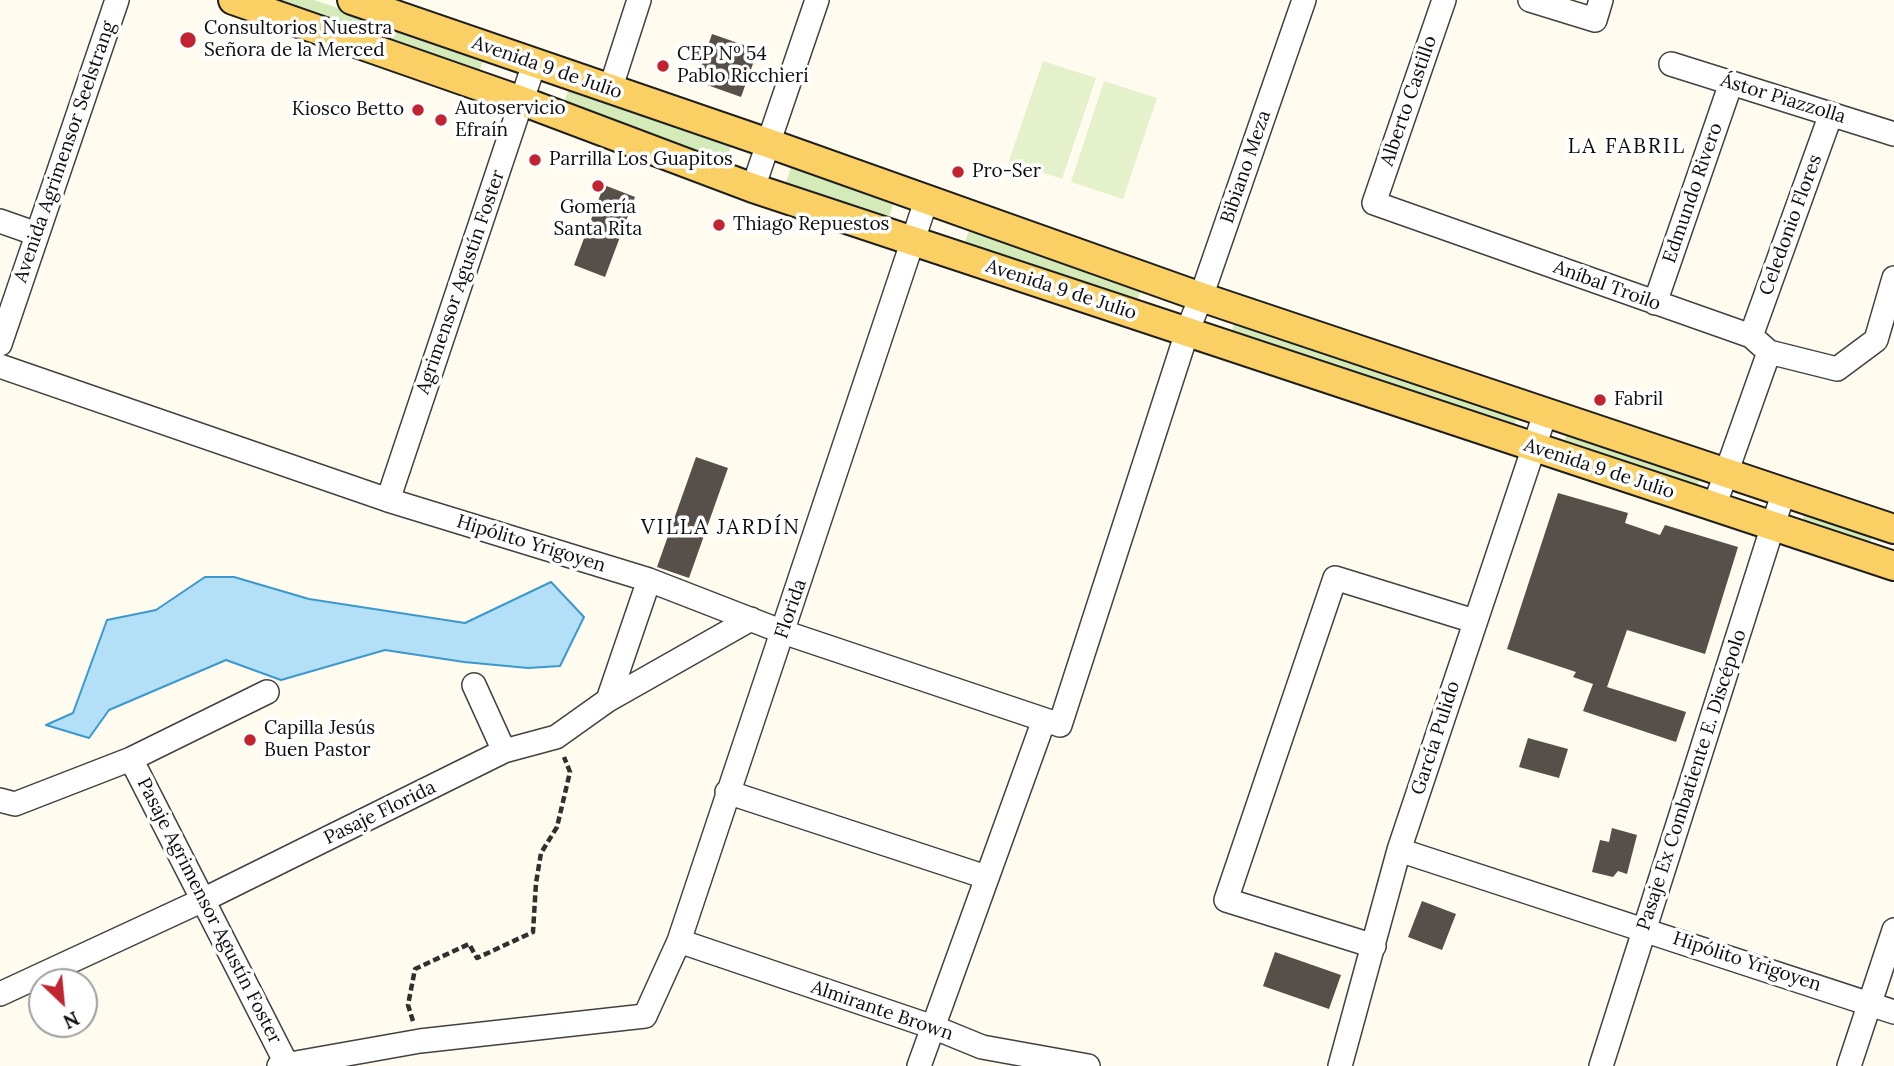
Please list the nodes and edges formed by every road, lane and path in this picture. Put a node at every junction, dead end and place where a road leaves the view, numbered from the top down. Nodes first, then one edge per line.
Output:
1 (117, 0) edge
2 (233, 0) edge
3 (352, 0) edge
4 (639, 0) edge
5 (817, 0) edge
6 (1304, 0) edge
7 (1444, 0) edge
8 (1530, 0) edge
9 (1598, 10) edge
10 (534, 64) junction
11 (1671, 64) dead end
12 (1731, 83) junction
13 (610, 90) junction
14 (522, 101) junction
15 (1831, 114) junction
16 (1894, 134) edge
17 (768, 143) junction
18 (753, 188) junction
19 (927, 198) junction
20 (1374, 203) joint
21 (0, 221) edge
22 (37, 234) junction
23 (914, 241) junction
24 (1894, 278) edge
25 (1201, 297) junction
26 (1655, 303) junction
27 (1187, 332) junction
28 (1751, 336) junction
29 (0, 344) edge
30 (1769, 352) junction
31 (0, 366) edge
32 (1545, 414) junction
33 (1533, 447) junction
34 (1726, 474) junction
35 (1783, 494) junction
36 (388, 500) junction
37 (1714, 507) junction
38 (1772, 526) junction
39 (1894, 529) edge
40 (1894, 566) edge
41 (649, 580) junction
42 (751, 619) junction
43 (1474, 621) junction
44 (783, 632) junction
45 (474, 685) dead end
46 (267, 692) dead end
47 (608, 700) junction
48 (1052, 723) junction
49 (556, 737) junction
50 (504, 751) junction
51 (131, 759) junction
52 (727, 792) junction
53 (0, 800) edge
54 (1399, 850) junction
55 (986, 877) junction
56 (203, 900) junction
57 (1644, 929) junction
58 (1894, 930) edge
59 (679, 941) junction
60 (1374, 946) junction
61 (0, 994) edge
62 (1869, 1003) junction
63 (1894, 1012) edge
64 (933, 1027) junction
65 (420, 1041) junction
66 (283, 1065) edge
67 (919, 1066) edge
68 (1088, 1066) edge
69 (1340, 1066) edge
70 (1601, 1066) edge
71 (1849, 1066) edge

1 - 22 street, Avenida Agrimensor Seelstrang
2 - 14 main road, Avenida 9 de Julio
3 - 10 main road, Avenida 9 de Julio
4 - 13 street
5 - 17 street
6 - 25 street, Bibiano Meza
7 - 20 street, Alberto Castillo
8 - 9 street
10 - 13 main road, Avenida 9 de Julio
10 - 14 street, Agrimensor Agustín Foster
11 - 12 street, Ástor Piazzolla
12 - 15 street, Ástor Piazzolla
12 - 26 street, Edmundo Rivero
13 - 17 main road, Avenida 9 de Julio
14 - 18 main road, Avenida 9 de Julio
14 - 36 street, Agrimensor Agustín Foster
15 - 16 street, Ástor Piazzolla
15 - 28 street, Celedonio Flores
17 - 18 street
17 - 19 main road, Avenida 9 de Julio
18 - 23 main road, Avenida 9 de Julio
19 - 23 street, Florida
19 - 25 main road, Avenida 9 de Julio
20 - 26 street, Aníbal Troilo
21 - 22 street
22 - 29 street, Avenida Agrimensor Seelstrang
23 - 27 main road, Avenida 9 de Julio
23 - 44 street, Florida
24 - 30 street, Aníbal Troilo
25 - 27 street, Bibiano Meza
25 - 32 main road, Avenida 9 de Julio
26 - 28 street, Aníbal Troilo
27 - 33 main road, Avenida 9 de Julio
27 - 48 street, Bibiano Meza
28 - 30 street, Aníbal Troilo
30 - 34 street
31 - 36 street, Hipólito Yrigoyen
32 - 33 street, García Pulido
32 - 34 main road, Avenida 9 de Julio
33 - 37 main road, Avenida 9 de Julio
33 - 43 street, García Pulido
34 - 35 main road, Avenida 9 de Julio
34 - 37 street
35 - 38 street, Pasaje Ex Combatiente E. Discépolo
35 - 39 main road, Avenida 9 de Julio
36 - 41 street, Hipólito Yrigoyen
37 - 38 main road, Avenida 9 de Julio
38 - 40 main road, Avenida 9 de Julio
38 - 57 street, Pasaje Ex Combatiente E. Discépolo
41 - 42 street, Hipólito Yrigoyen
41 - 47 street
42 - 44 street, Hipólito Yrigoyen
42 - 47 street, Pasaje Florida
43 - 54 street, García Pulido
43 - 60 street
44 - 48 street, Hipólito Yrigoyen
44 - 52 street, Florida
45 - 50 street
46 - 51 street
47 - 49 street, Pasaje Florida
48 - 55 street, Bibiano Meza
49 - 50 street, Pasaje Florida
49 - 65 path
50 - 56 street, Pasaje Florida
51 - 53 street
51 - 56 street, Pasaje Agrimensor Agustín Foster
52 - 55 street
52 - 59 street, Florida
54 - 57 street, Hipólito Yrigoyen
54 - 60 street, García Pulido
55 - 64 street, Bibiano Meza
56 - 61 street, Pasaje Florida
56 - 66 street, Pasaje Agrimensor Agustín Foster
57 - 62 street, Hipólito Yrigoyen
57 - 70 street, Pasaje Ex Combatiente E. Discépolo
58 - 62 street
59 - 64 street, Almirante Brown
59 - 65 street, Florida
60 - 69 street, García Pulido
62 - 63 street, Hipólito Yrigoyen
62 - 71 street
64 - 67 street, Bibiano Meza
64 - 68 street, Almirante Brown
65 - 66 street

